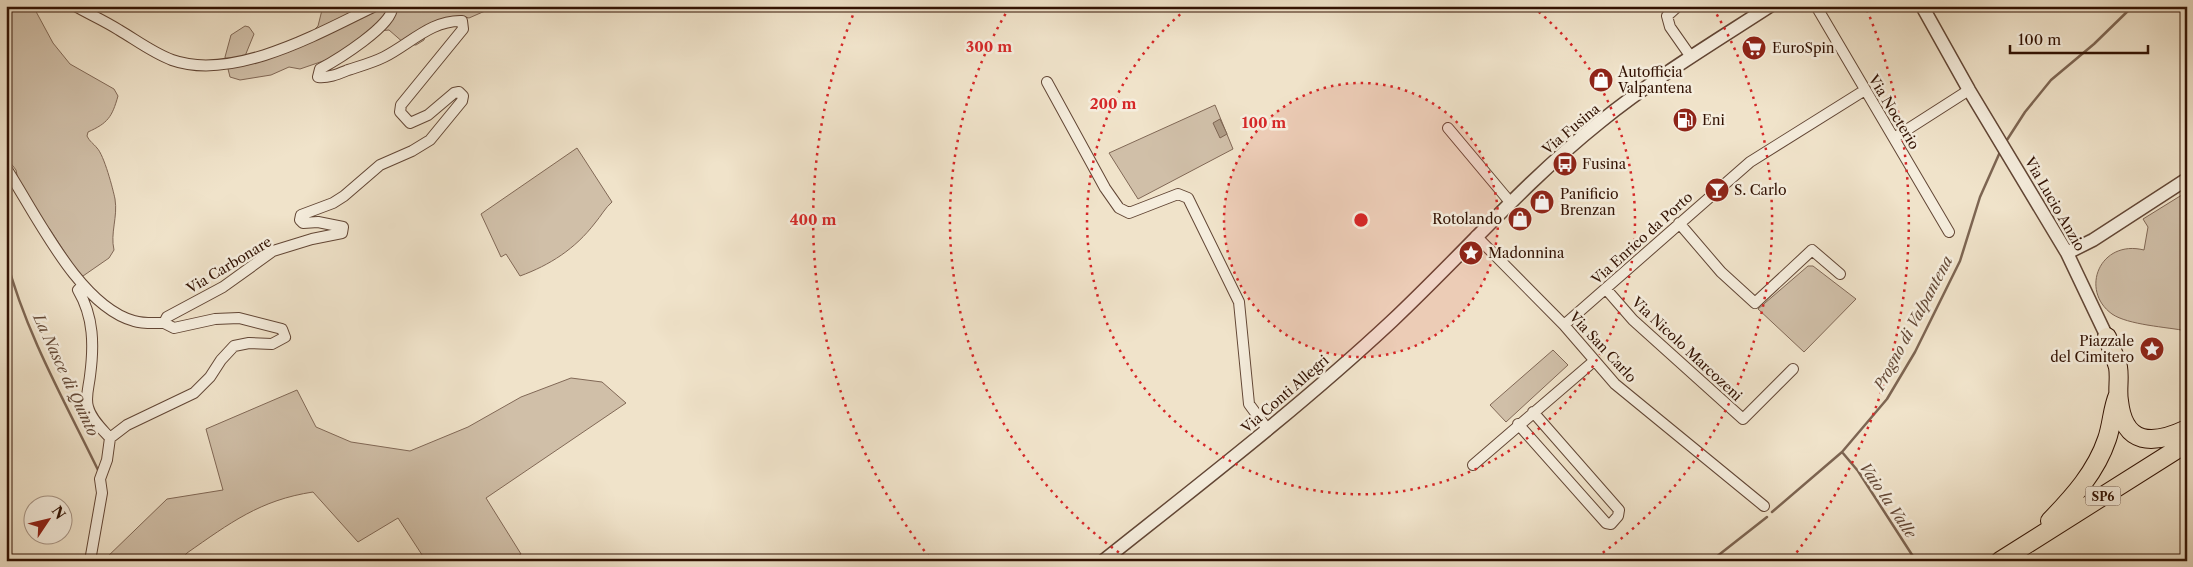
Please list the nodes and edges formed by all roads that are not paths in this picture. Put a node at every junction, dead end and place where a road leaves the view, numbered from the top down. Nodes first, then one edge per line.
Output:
1 (75, 6) edge
2 (375, 6) edge
3 (392, 6) edge
4 (1678, 6) edge
5 (1770, 6) edge
6 (1816, 6) edge
7 (1922, 6) edge
8 (1691, 57) junction
9 (1047, 82) dead end
10 (1865, 90) junction
11 (1969, 90) junction
12 (1448, 128) dead end
13 (1894, 138) junction
14 (6, 168) edge
15 (2187, 179) edge
16 (1510, 202) junction
17 (1679, 223) junction
18 (1949, 232) dead end
19 (1476, 236) junction
20 (2067, 254) junction
21 (1840, 274) dead end
22 (84, 288) junction
23 (1606, 289) junction
24 (164, 323) junction
25 (1564, 325) junction
26 (2107, 337) joint
27 (1594, 361) junction
28 (1793, 370) dead end
29 (2118, 394) junction
30 (1533, 412) junction
31 (1518, 424) junction
32 (1268, 430) junction
33 (2187, 430) edge
34 (110, 438) junction
35 (2182, 446) edge
36 (1473, 465) dead end
37 (1764, 506) dead end
38 (2032, 540) junction
39 (90, 561) edge
40 (1103, 561) edge
41 (2000, 561) edge

1 - 2 street
3 - 24 street, Via Carbonare
4 - 8 street
5 - 8 street, Via Fusina
6 - 10 street, Via Nocterio
7 - 11 street, Via Lucio Anzio
8 - 16 street, Via Fusina
9 - 32 street
10 - 13 street, Via Nocterio
10 - 17 street, Via Enrico da Porto
11 - 13 street
11 - 20 street, Via Lucio Anzio
12 - 16 street
13 - 18 street, Via Nocterio
14 - 22 street
15 - 20 street
16 - 19 street, Via Fusina
17 - 21 street
17 - 23 street, Via Enrico da Porto
19 - 25 street, Via San Carlo
19 - 32 street, Via Conti Allegri
20 - 26 street, Via Lucio Anzio
22 - 24 street
22 - 34 street
23 - 25 street, Via Enrico da Porto
23 - 28 street, Via Nicolo Marcozeni
24 - 34 street
25 - 27 street, Via San Carlo
26 - 29 highway
27 - 30 street
27 - 37 street, Via San Carlo
29 - 33 highway
29 - 38 highway
30 - 31 street
30 - 31 street
31 - 36 street
32 - 40 street, Via Conti Allegri
34 - 39 street
35 - 38 highway, SP6
38 - 41 highway, SP6

